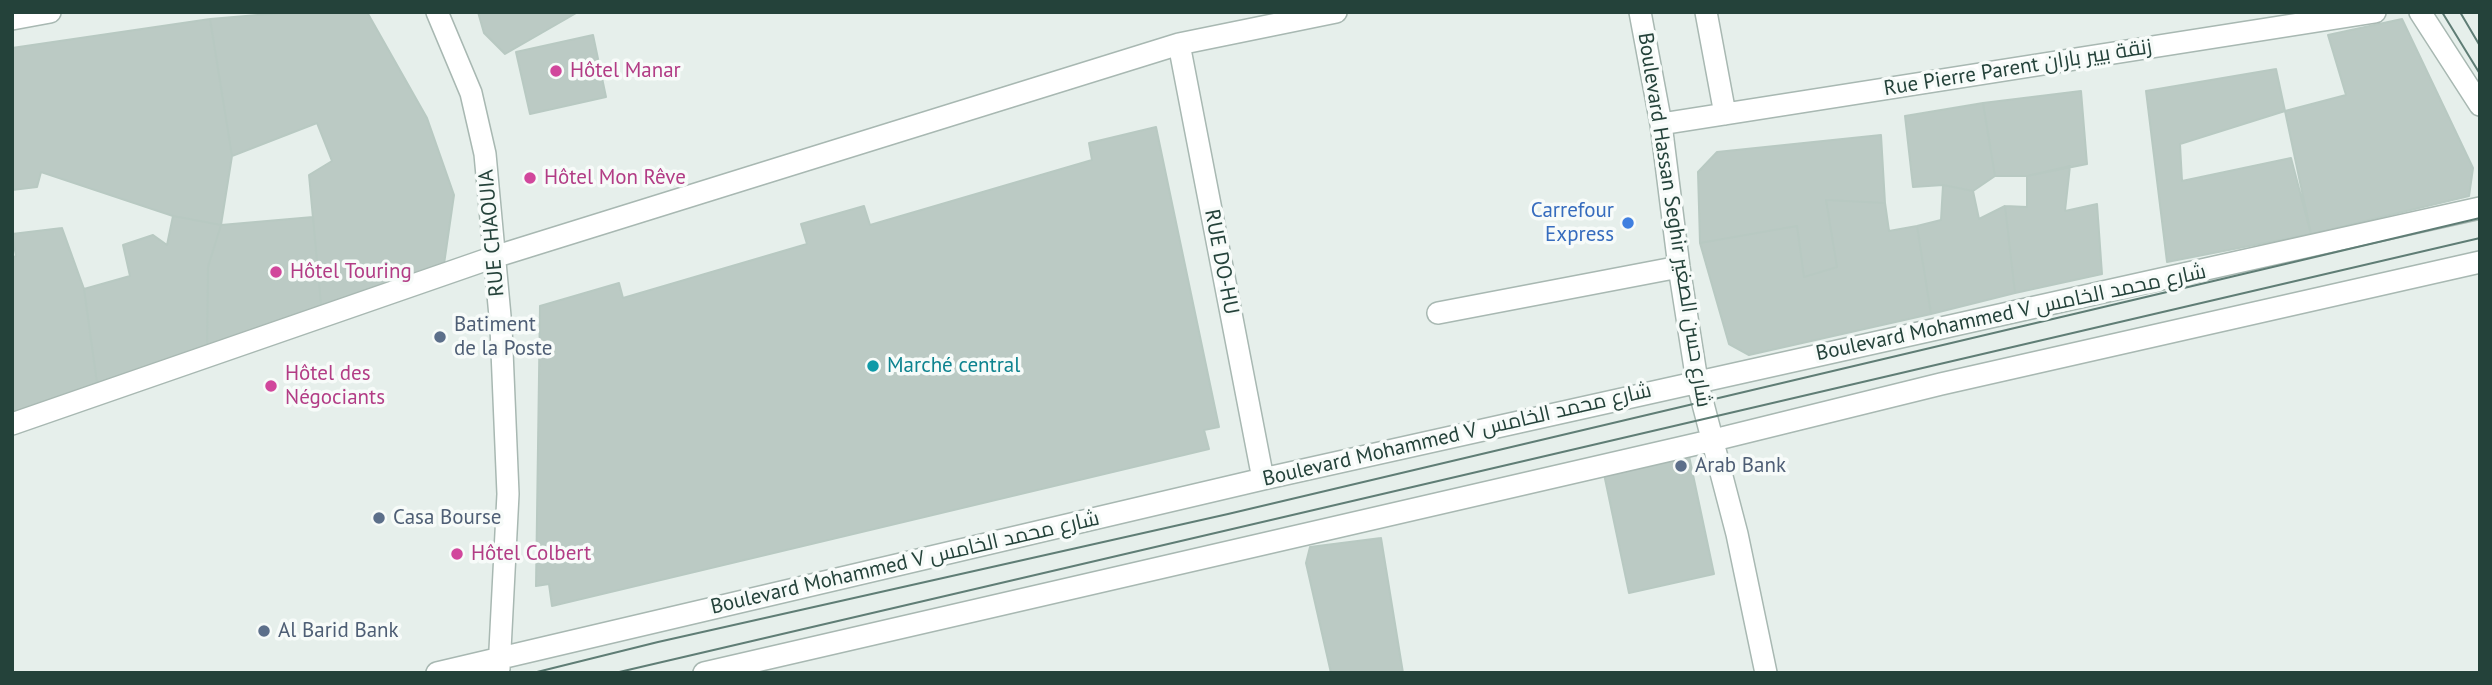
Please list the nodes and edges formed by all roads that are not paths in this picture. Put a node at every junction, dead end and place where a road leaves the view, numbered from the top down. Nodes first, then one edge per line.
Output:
1 (50, 12) edge
2 (437, 12) edge
3 (1336, 12) edge
4 (1640, 12) edge
5 (1706, 12) edge
6 (2375, 12) edge
7 (2420, 12) edge
8 (12, 19) edge
9 (1179, 44) junction
10 (2480, 105) edge
11 (1725, 114) junction
12 (1661, 124) junction
13 (2480, 208) edge
14 (494, 257) junction
15 (2480, 262) edge
16 (1679, 267) junction
17 (1438, 313) dead end
18 (1698, 381) junction
19 (12, 424) edge
20 (1714, 440) junction
21 (1263, 479) junction
22 (499, 665) edge
23 (437, 673) edge
24 (704, 673) edge
25 (1766, 673) edge

1 - 8 street
2 - 14 street, RUE CHAOUIA
3 - 9 street
4 - 12 street, Boulevard Hassan Seghir شارع حسن الصغير
5 - 11 street
6 - 11 street, Rue Pierre Parent زنقة بيير باران
7 - 10 street
9 - 14 street
9 - 21 street, RUE DO-HU
11 - 12 street, Rue Pierre Parent زنقة بيير باران
12 - 16 street, Boulevard Hassan Seghir شارع حسن الصغير
13 - 18 street, Boulevard Mohammed V شارع محمد الخامس
14 - 19 street
14 - 22 street, RUE CHAOUIA
15 - 20 street
16 - 17 street
16 - 18 street, Boulevard Hassan Seghir شارع حسن الصغير
18 - 20 street, Boulevard Hassan Seghir شارع حسن الصغير
18 - 21 street, Boulevard Mohammed V شارع محمد الخامس
20 - 24 street
20 - 25 street, Boulevard Hassan Seghir شارع حسن الصغير
21 - 22 street, Boulevard Mohammed V شارع محمد الخامس
22 - 23 street, Boulevard Mohammed V شارع محمد الخامس

